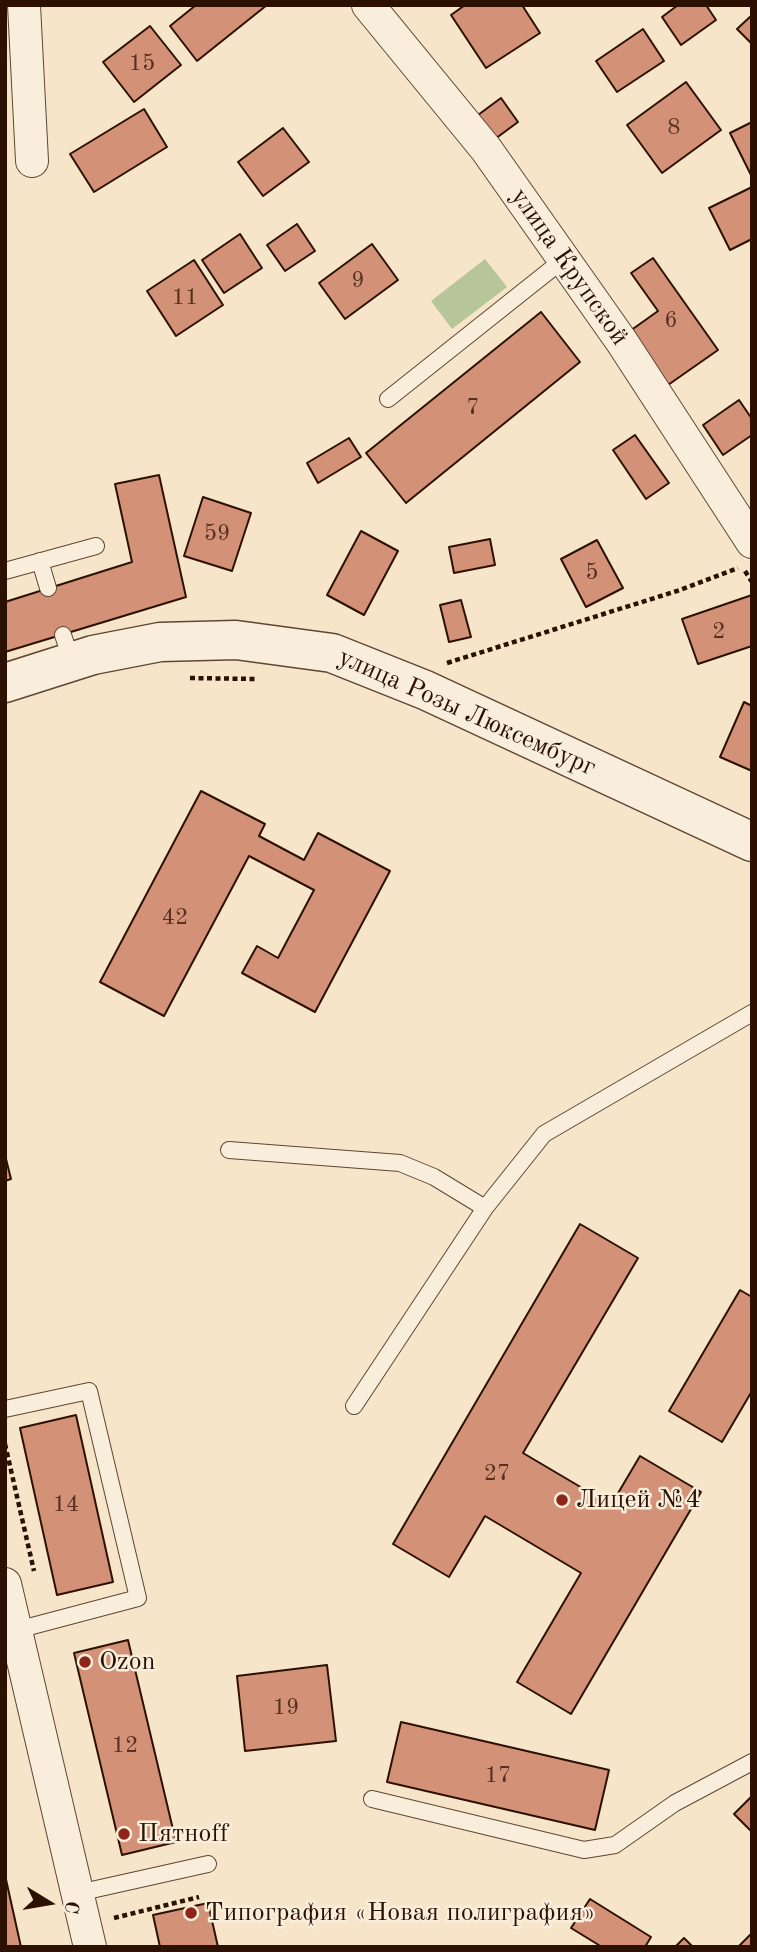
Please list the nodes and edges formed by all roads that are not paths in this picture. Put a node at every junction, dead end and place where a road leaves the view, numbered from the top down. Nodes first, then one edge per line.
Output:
1 (24, 5) edge
2 (368, 5) edge
3 (32, 161) dead end
4 (564, 259) junction
5 (388, 399) dead end
6 (96, 546) dead end
7 (747, 554) edge
8 (40, 561) junction
9 (5, 571) edge
10 (48, 588) dead end
11 (5, 684) edge
12 (752, 842) edge
13 (752, 1013) edge
14 (229, 1150) dead end
15 (485, 1208) junction
16 (354, 1406) dead end
17 (5, 1409) edge
18 (5, 1584) edge
19 (12, 1640) edge
20 (752, 1762) edge
21 (372, 1800) dead end
22 (208, 1864) dead end
23 (78, 1893) junction
24 (90, 1947) edge

1 - 3 street
2 - 4 street, улица Крупской
4 - 5 lane
4 - 7 street, улица Крупской
6 - 8 lane
8 - 9 lane
8 - 10 lane
11 - 12 street, улица Розы Люксембург
13 - 15 lane
14 - 15 lane
15 - 16 lane
17 - 19 lane
18 - 19 street
19 - 23 street
20 - 21 lane
22 - 23 lane
23 - 24 street

